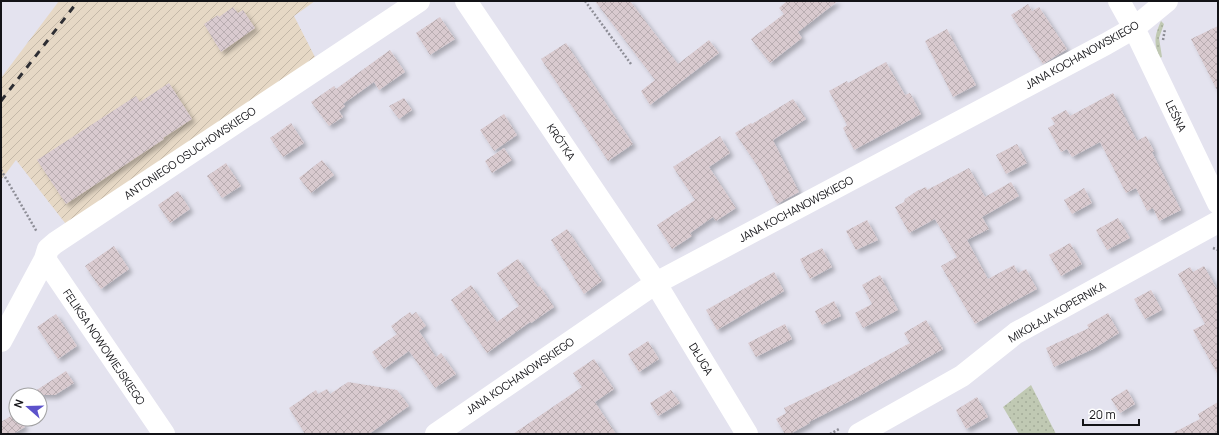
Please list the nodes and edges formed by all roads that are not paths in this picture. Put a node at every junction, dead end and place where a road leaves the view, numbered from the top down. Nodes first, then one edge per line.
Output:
1 (419, 1) edge
2 (466, 1) edge
3 (1119, 1) edge
4 (1167, 1) edge
5 (1134, 28) junction
6 (1218, 203) edge
7 (1218, 222) edge
8 (47, 254) junction
9 (656, 283) junction
10 (1, 341) edge
11 (164, 434) edge
12 (436, 434) edge
13 (747, 434) edge
14 (859, 434) edge

1 - 8 street, ANTONIEGO OSUCHOWSKIEGO
2 - 9 street, KRÓTKA
3 - 5 street, LEŚNA
4 - 5 street, JANA KOCHANOWSKIEGO
5 - 6 street, LEŚNA
5 - 9 street, JANA KOCHANOWSKIEGO
7 - 14 street, MIKOŁAJA KOPERNIKA
8 - 10 street, ANTONIEGO OSUCHOWSKIEGO
8 - 11 street, FELIKSA NOWOWIEJSKIEGO
9 - 12 street, JANA KOCHANOWSKIEGO
9 - 13 street, DŁUGA

